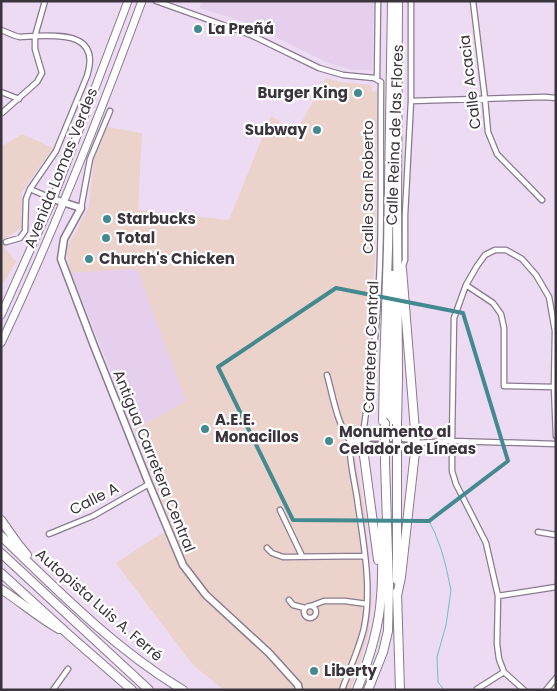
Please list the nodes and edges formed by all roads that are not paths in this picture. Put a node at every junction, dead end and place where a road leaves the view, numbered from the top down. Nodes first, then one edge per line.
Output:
1 (45, 1) edge
2 (128, 1) edge
3 (142, 1) edge
4 (156, 1) edge
5 (378, 1) edge
6 (392, 1) edge
7 (398, 1) edge
8 (411, 1) edge
9 (473, 1) edge
10 (1, 30) edge
11 (35, 36) junction
12 (379, 80) junction
13 (1, 92) edge
14 (556, 98) edge
15 (19, 99) junction
16 (485, 99) junction
17 (411, 101) junction
18 (110, 111) dead end
19 (2, 113) edge
20 (30, 189) junction
21 (52, 199) junction
22 (542, 200) dead end
23 (64, 203) junction
24 (81, 208) junction
25 (396, 209) junction
26 (6, 242) dead end
27 (402, 270) junction
28 (466, 285) junction
29 (1, 315) edge
30 (1, 343) edge
31 (327, 375) dead end
32 (554, 387) junction
33 (390, 423) junction
34 (556, 436) edge
35 (350, 441) junction
36 (362, 441) junction
37 (452, 442) junction
38 (416, 443) junction
39 (556, 444) edge
40 (388, 461) junction
41 (149, 484) junction
42 (280, 510) dead end
43 (1, 520) edge
44 (538, 532) dead end
45 (49, 534) dead end
46 (556, 535) edge
47 (1, 536) edge
48 (267, 548) dead end
49 (1, 553) edge
50 (302, 556) junction
51 (365, 556) junction
52 (1, 572) edge
53 (52, 586) junction
54 (556, 586) edge
55 (382, 587) junction
56 (1, 590) edge
57 (396, 596) junction
58 (498, 596) junction
59 (289, 600) dead end
60 (367, 604) junction
61 (310, 606) junction
62 (305, 608) junction
63 (69, 635) junction
64 (68, 669) dead end
65 (504, 672) junction
66 (556, 678) edge
67 (400, 688) edge
68 (477, 689) edge
69 (53, 690) edge
70 (132, 690) edge
71 (149, 690) edge
72 (184, 690) edge
73 (299, 690) edge
74 (342, 690) edge
75 (357, 690) edge
76 (368, 690) edge
77 (524, 690) edge
78 (546, 690) edge

1 - 11 street
2 - 21 main road, Avenida Lomas Verdes
3 - 23 main road, Avenida Lomas Verdes
4 - 12 street
5 - 12 street, Calle San Roberto
6 - 33 highway, Carretera Central
7 - 25 highway, Carretera Central
8 - 17 street, Calle Reina de las Flores
9 - 16 street, Calle Acacia
10 - 11 street
11 - 15 street
11 - 20 street
12 - 36 street, Calle San Roberto
13 - 15 street
14 - 16 street
15 - 19 street
16 - 17 street
16 - 22 street, Calle Acacia
17 - 27 street, Calle Reina de las Flores
18 - 24 street
20 - 21 street
20 - 26 street
21 - 23 street
21 - 29 main road, Avenida Lomas Verdes
23 - 24 street
23 - 30 main road, Avenida Lomas Verdes
24 - 41 street, Antigua Carretera Central
25 - 27 highway
25 - 33 highway, Carretera Central
27 - 38 highway
28 - 32 street
28 - 32 street
28 - 37 street
31 - 35 street
32 - 34 street
33 - 40 highway, Carretera Central, bridge
33 - 40 highway, Carretera Central, bridge
35 - 36 street
35 - 51 street
36 - 38 street
36 - 55 highway
37 - 38 street
37 - 39 street
37 - 58 street
38 - 57 highway
40 - 55 highway, Carretera Central
40 - 57 highway, Carretera Central
40 - 76 highway
41 - 45 street, Calle A
41 - 73 street, Antigua Carretera Central
42 - 50 street
43 - 53 highway
44 - 46 street
47 - 53 highway, Autopista Luis A. Ferré
48 - 50 street
49 - 71 highway
50 - 51 street
51 - 60 street
52 - 63 highway
53 - 72 highway, Autopista Luis A. Ferré
54 - 58 street
55 - 75 highway, Carretera Central
56 - 63 highway
57 - 67 highway, Carretera Central
58 - 65 street
59 - 62 street
60 - 61 street
60 - 74 street
61 - 62 street
61 - 62 street
63 - 70 highway
64 - 69 street
65 - 68 street
65 - 77 street
66 - 78 street

